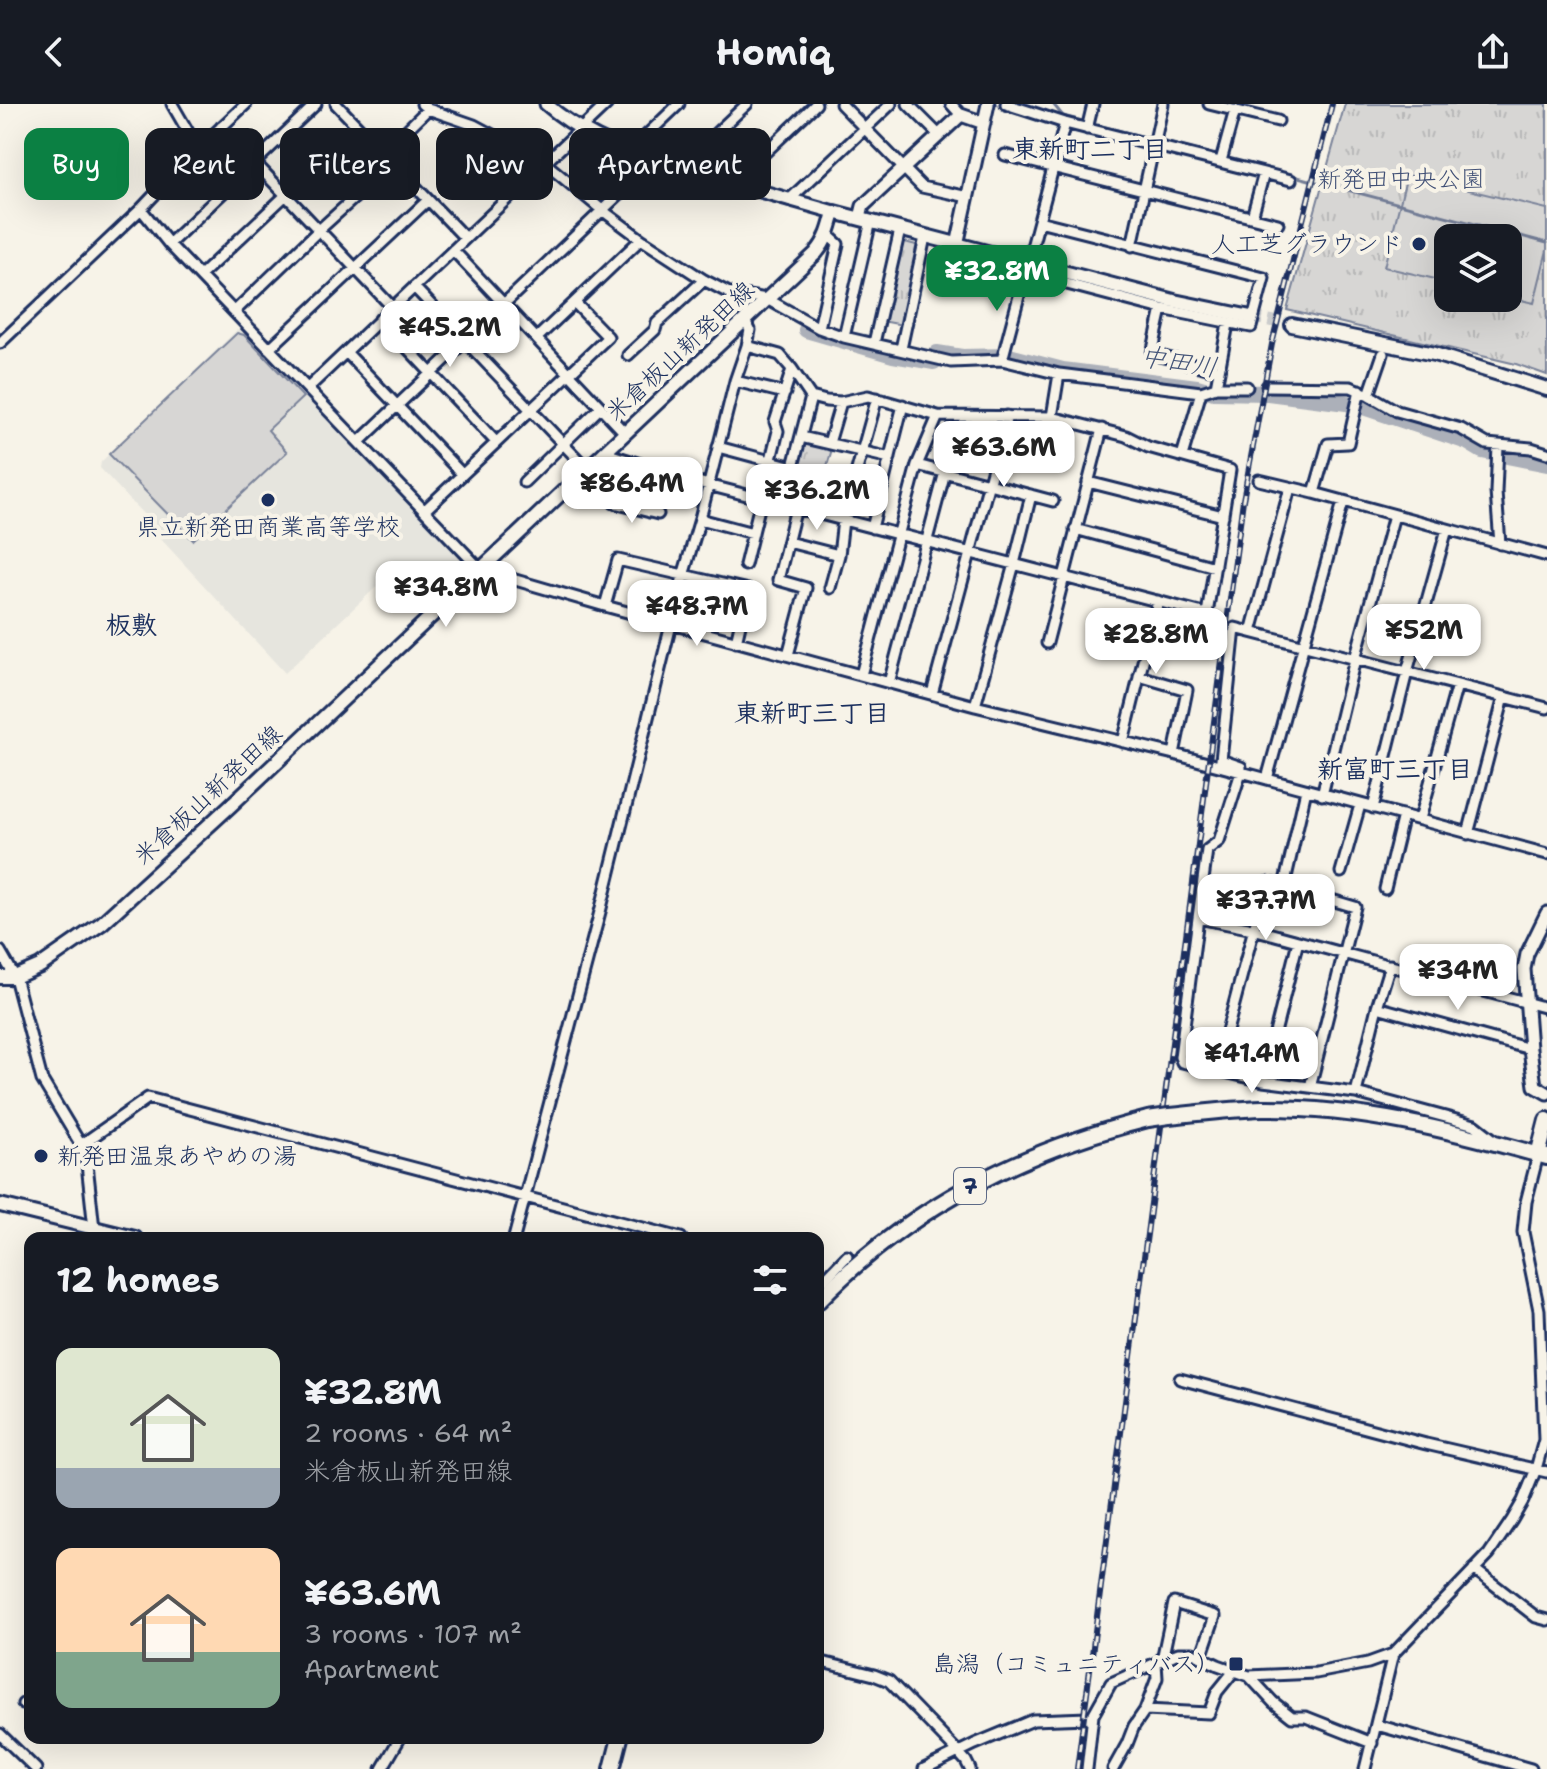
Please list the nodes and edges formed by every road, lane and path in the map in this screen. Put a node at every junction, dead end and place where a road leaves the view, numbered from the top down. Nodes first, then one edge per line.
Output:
1 (172, 104) edge
2 (246, 104) edge
3 (316, 104) edge
4 (336, 104) edge
5 (546, 104) edge
6 (607, 104) edge
7 (679, 104) edge
8 (747, 104) edge
9 (816, 104) edge
10 (841, 104) edge
11 (891, 104) edge
12 (908, 104) edge
13 (951, 104) edge
14 (988, 104) edge
15 (1006, 104) edge
16 (1093, 104) edge
17 (1163, 104) edge
18 (1209, 104) edge
19 (425, 107) edge
20 (1235, 110) junction
21 (961, 115) junction
22 (1278, 121) dead end
23 (984, 123) junction
24 (1065, 123) junction
25 (221, 127) edge
26 (358, 127) edge
27 (186, 128) edge
28 (406, 128) edge
29 (480, 128) edge
30 (580, 128) edge
31 (582, 128) edge
32 (654, 128) edge
33 (722, 128) edge
34 (865, 129) junction
35 (1087, 129) junction
36 (939, 135) junction
37 (569, 140) edge
38 (1153, 144) junction
39 (771, 147) edge
40 (264, 153) edge
41 (553, 155) edge
42 (1005, 155) dead end
43 (1221, 161) junction
44 (1053, 167) junction
45 (903, 169) junction
46 (553, 170) edge
47 (264, 172) edge
48 (1264, 173) junction
49 (1291, 180) dead end
50 (280, 189) edge
51 (1144, 191) junction
52 (420, 192) edge
53 (771, 195) edge
54 (968, 197) junction
55 (150, 200) edge
56 (215, 200) edge
57 (281, 200) edge
58 (291, 200) edge
59 (352, 200) edge
60 (428, 200) junction
61 (506, 200) edge
62 (613, 200) edge
63 (789, 200) junction
64 (141, 209) junction
65 (602, 210) junction
66 (834, 212) junction
67 (1252, 217) junction
68 (866, 220) junction
69 (1039, 221) junction
70 (1278, 224) dead end
71 (319, 230) junction
72 (900, 230) junction
73 (828, 235) junction
74 (925, 237) junction
75 (465, 238) junction
76 (641, 239) junction
77 (169, 244) junction
78 (957, 245) junction
79 (1132, 246) junction
80 (453, 250) junction
81 (354, 267) junction
82 (1026, 267) junction
83 (200, 276) junction
84 (704, 280) junction
85 (414, 287) junction
86 (767, 299) junction
87 (504, 303) junction
88 (575, 303) junction
89 (393, 308) junction
90 (1162, 309) junction
91 (235, 311) junction
92 (1251, 317) tunnel mouth
93 (380, 319) junction
94 (745, 321) junction
95 (1228, 324) junction
96 (1292, 325) tunnel mouth
97 (819, 328) junction
98 (844, 337) junction
99 (537, 338) junction
100 (465, 339) junction
101 (0, 343) edge
102 (874, 343) junction
103 (747, 346) junction
104 (269, 349) junction
105 (901, 349) junction
106 (346, 352) junction
107 (1383, 354) dead end
108 (628, 355) dead end
109 (1002, 360) junction
110 (792, 369) junction
111 (1219, 371) junction
112 (431, 372) junction
113 (570, 372) junction
114 (1059, 374) junction
115 (735, 381) junction
116 (1267, 386) dead end
117 (1216, 387) junction
118 (1247, 387) dead end
119 (308, 388) junction
120 (1547, 389) edge
121 (1201, 392) junction
122 (1364, 392) junction
123 (785, 393) junction
124 (811, 397) junction
125 (877, 398) junction
126 (841, 402) junction
127 (396, 405) junction
128 (903, 405) junction
129 (601, 407) junction
130 (531, 409) junction
131 (938, 416) junction
132 (1007, 416) junction
133 (1052, 417) junction
134 (1102, 429) junction
135 (625, 433) junction
136 (801, 437) junction
137 (360, 441) junction
138 (496, 442) junction
139 (829, 443) junction
140 (564, 444) junction
141 (1498, 446) junction
142 (718, 447) junction
143 (862, 451) junction
144 (605, 453) junction
145 (1547, 453) edge
146 (1182, 456) junction
147 (890, 458) junction
148 (770, 461) junction
149 (917, 465) junction
150 (793, 467) junction
151 (587, 469) junction
152 (659, 471) junction
153 (945, 472) junction
154 (462, 474) junction
155 (1259, 480) dead end
156 (524, 482) dead end
157 (1088, 482) junction
158 (989, 484) junction
159 (708, 485) junction
160 (1290, 488) junction
161 (1314, 493) junction
162 (1031, 495) junction
163 (761, 499) junction
164 (1053, 501) dead end
165 (1343, 502) junction
166 (614, 503) dead end
167 (783, 505) junction
168 (796, 508) junction
169 (425, 510) junction
170 (1394, 515) junction
171 (1223, 516) junction
172 (700, 519) junction
173 (843, 520) junction
174 (872, 528) junction
175 (1075, 529) junction
176 (1447, 529) junction
177 (753, 533) junction
178 (899, 534) junction
179 (788, 542) junction
180 (927, 542) junction
181 (1500, 544) junction
182 (970, 553) junction
183 (839, 555) junction
184 (1547, 556) edge
185 (1014, 564) junction
186 (745, 565) dead end
187 (1215, 567) junction
188 (481, 570) junction
189 (683, 576) junction
190 (1063, 576) junction
191 (830, 588) dead end
192 (1158, 601) junction
193 (605, 606) junction
194 (671, 624) junction
195 (1251, 632) junction
196 (736, 642) junction
197 (1047, 643) dead end
198 (1303, 646) junction
199 (788, 655) junction
200 (1355, 659) junction
201 (1407, 672) junction
202 (861, 675) junction
203 (1139, 676) junction
204 (889, 683) junction
205 (1457, 685) junction
206 (932, 694) junction
207 (1504, 697) junction
208 (975, 706) junction
209 (1547, 708) edge
210 (1123, 742) junction
211 (1174, 754) junction
212 (1241, 772) junction
213 (1267, 779) junction
214 (1306, 790) junction
215 (1322, 795) junction
216 (1360, 805) junction
217 (1373, 808) junction
218 (1403, 815) junction
219 (1420, 819) junction
220 (1468, 834) junction
221 (1547, 854) edge
222 (1341, 872) dead end
223 (1284, 886) junction
224 (1385, 889) dead end
225 (1547, 913) edge
226 (1198, 918) junction
227 (1253, 929) junction
228 (1298, 941) junction
229 (0, 951) edge
230 (1344, 955) junction
231 (1390, 965) junction
232 (0, 977) edge
233 (15, 977) junction
234 (1526, 1003) junction
235 (1377, 1007) junction
236 (1547, 1008) edge
237 (1530, 1049) junction
238 (1217, 1069) junction
239 (1263, 1081) junction
240 (1310, 1087) junction
241 (1356, 1093) junction
242 (1547, 1093) edge
243 (1547, 1120) edge
244 (1498, 1143) junction
245 (81, 1145) junction
246 (1543, 1156) edge
247 (524, 1197) junction
248 (0, 1205) edge
249 (92, 1232) edge
250 (95, 1232) edge
251 (515, 1232) edge
252 (658, 1232) edge
253 (847, 1256) dead end
254 (826, 1280) edge
255 (1543, 1311) edge
256 (1180, 1379) dead end
257 (1542, 1471) edge
258 (1474, 1569) junction
259 (1547, 1620) edge
260 (1393, 1654) junction
261 (1201, 1657) junction
262 (824, 1662) edge
263 (1159, 1662) junction
264 (1234, 1671) junction
265 (1249, 1676) junction
266 (1145, 1710) junction
267 (1093, 1715) junction
268 (1377, 1725) junction
269 (0, 1734) edge
270 (1372, 1743) junction
271 (397, 1744) edge
272 (618, 1744) edge
273 (958, 1752) junction
274 (36, 1769) edge
275 (382, 1769) edge
276 (612, 1769) edge
277 (924, 1769) edge
278 (970, 1769) edge
279 (1087, 1769) edge
280 (1115, 1769) edge
281 (1365, 1769) edge
282 (1531, 1769) edge

1 - 27 street
2 - 25 street
3 - 40 street
4 - 26 street
5 - 30 street
6 - 31 street
7 - 32 street
8 - 33 street
9 - 39 street
10 - 34 street
11 - 34 street
12 - 36 street
13 - 21 street
14 - 23 street
15 - 24 street
16 - 35 street
17 - 38 street
18 - 20 street
19 - 28 street
19 - 29 street
20 - 22 street
20 - 43 street
21 - 23 street
21 - 36 street
23 - 54 street
24 - 35 street
24 - 44 street
34 - 45 street
34 - 63 street
35 - 38 street
36 - 45 street
37 - 41 street
38 - 43 street
38 - 51 street
42 - 44 street
43 - 48 street
44 - 51 street
44 - 69 street
45 - 54 street
45 - 68 street
46 - 65 street
47 - 50 street
48 - 49 street
48 - 67 street
51 - 67 street
51 - 79 street
52 - 60 street
53 - 63 street
54 - 78 street
55 - 64 street
56 - 77 street
57 - 83 street
58 - 71 street
59 - 71 street
60 - 75 street
60 - 81 street
61 - 75 street
62 - 65 street
63 - 66 street
64 - 77 street
64 - 101 street
65 - 76 street
65 - 87 street
66 - 68 main road
66 - 73 main road, 米倉板山新発田線
67 - 70 street
68 - 72 main road
68 - 98 street
69 - 79 street
69 - 82 street
71 - 81 street
71 - 91 street
72 - 74 main road
72 - 102 street
73 - 86 main road, 米倉板山新発田線
73 - 97 street
74 - 78 main road
74 - 105 street
75 - 80 street
76 - 84 street
76 - 88 street
77 - 83 street
78 - 82 main road
79 - 95 street
80 - 85 street
80 - 87 street
81 - 89 street
81 - 104 street
82 - 90 street
82 - 92 main road
82 - 109 street
83 - 91 street
84 - 86 street
84 - 108 street
85 - 89 street
85 - 100 street
86 - 94 main road, 米倉板山新発田線
86 - 97 street
87 - 99 street
87 - 100 street
88 - 99 street
88 - 113 street
89 - 93 street
90 - 95 street
90 - 111 street
91 - 104 street
93 - 106 street
93 - 112 street
94 - 103 street
94 - 135 main road, 米倉板山新発田線
95 - 111 street
96 - 120 main road
97 - 98 street
98 - 102 street
99 - 113 street
100 - 112 street
100 - 130 street
102 - 105 street
103 - 110 street
103 - 115 street
104 - 119 street
105 - 109 street
106 - 119 street
106 - 127 street
107 - 122 street
109 - 114 street
110 - 123 street
110 - 124 street
111 - 117 street
112 - 127 street
112 - 138 street
113 - 129 street
113 - 130 street
114 - 121 street
114 - 133 street
115 - 123 street
115 - 142 street
116 - 122 street
117 - 118 street
117 - 121 street
119 - 137 street
121 - 146 street
122 - 141 street
122 - 161 street
123 - 148 street
124 - 126 street
124 - 136 street
125 - 126 street
125 - 128 street
125 - 143 street
126 - 139 street
127 - 137 street
127 - 154 street
128 - 131 street
128 - 147 street
129 - 135 street
129 - 140 street
130 - 138 street
130 - 140 street
131 - 132 street
131 - 149 street
132 - 133 street
132 - 158 street
133 - 134 street
134 - 146 street
134 - 157 street
135 - 144 main road, 米倉板山新発田線
136 - 139 street
136 - 150 street
137 - 169 street
138 - 154 street
139 - 143 street
140 - 151 street
140 - 156 street
141 - 145 street
141 - 181 street
142 - 148 street
142 - 159 street
143 - 147 street
143 - 173 street
144 - 151 main road, 米倉板山新発田線
144 - 152 street
146 - 171 street
147 - 174 street
148 - 150 street
148 - 163 street
149 - 153 street
149 - 178 street
150 - 167 street
151 - 188 main road, 米倉板山新発田線
152 - 159 street
152 - 166 street
153 - 158 street
153 - 180 street
154 - 169 street
155 - 160 street
157 - 171 street
157 - 175 street
158 - 162 street
158 - 182 street
159 - 163 street
159 - 172 street
160 - 161 street
160 - 195 street
161 - 165 street
162 - 164 street
162 - 185 street
163 - 167 street
163 - 177 street
165 - 170 street
165 - 198 street
167 - 168 street
168 - 173 street
168 - 179 street
169 - 188 street
170 - 176 street
170 - 200 street
171 - 187 street
172 - 177 street
172 - 189 street
173 - 174 street
173 - 183 street
174 - 178 street
175 - 187 street
175 - 190 street
176 - 181 street
176 - 201 street
177 - 186 street
178 - 180 street
178 - 202 street
179 - 183 street
179 - 199 street
180 - 182 street
180 - 204 street
181 - 184 street
182 - 185 street
182 - 206 street
183 - 191 street
185 - 190 street
185 - 208 street
187 - 192 street
188 - 193 street
188 - 233 main road, 米倉板山新発田線
189 - 193 street
189 - 194 street
189 - 196 street
190 - 192 street
190 - 197 street
192 - 203 street
193 - 194 street
194 - 196 street
194 - 247 street
195 - 198 street
195 - 212 street
196 - 199 street
198 - 200 street
198 - 213 street
199 - 202 street
200 - 201 street
200 - 215 street
201 - 205 street
201 - 217 street
202 - 204 street
203 - 210 street
203 - 211 street
204 - 206 street
205 - 207 street
205 - 219 street
206 - 208 street
207 - 209 street
207 - 220 street
208 - 210 street
210 - 211 street
211 - 212 street
212 - 213 street
212 - 226 street
213 - 214 street
214 - 215 street
214 - 223 street
215 - 216 street
216 - 217 street
216 - 222 street
217 - 218 street
218 - 219 street
218 - 224 street
219 - 220 street
220 - 221 street
223 - 227 street
223 - 230 street
225 - 234 street
226 - 227 street
226 - 238 street
227 - 228 street
227 - 238 street
228 - 230 street
228 - 239 street
229 - 233 street
230 - 231 street
230 - 240 street
231 - 234 street
231 - 235 street
232 - 233 main road, 米倉板山新発田線
233 - 245 street
234 - 236 street
234 - 237 street
235 - 237 street
235 - 241 street
237 - 242 street
238 - 239 street
239 - 240 street
240 - 241 street
241 - 244 street
243 - 246 highway
244 - 246 highway, 7
244 - 254 highway, 7, bridge
245 - 247 street
245 - 250 street
246 - 255 street
247 - 251 street
247 - 252 street
248 - 249 main road
253 - 254 street
255 - 257 street
256 - 257 street
257 - 258 street
258 - 259 street
258 - 260 street
260 - 265 street
260 - 268 street
261 - 263 street
261 - 263 street
261 - 264 street
262 - 273 street
263 - 266 street
263 - 267 street
264 - 265 street
264 - 266 street
265 - 270 street
266 - 280 street
267 - 273 street
267 - 279 street
268 - 270 street
268 - 282 street
269 - 274 street
270 - 281 street
271 - 275 street
272 - 276 highway
273 - 277 street
273 - 278 street

